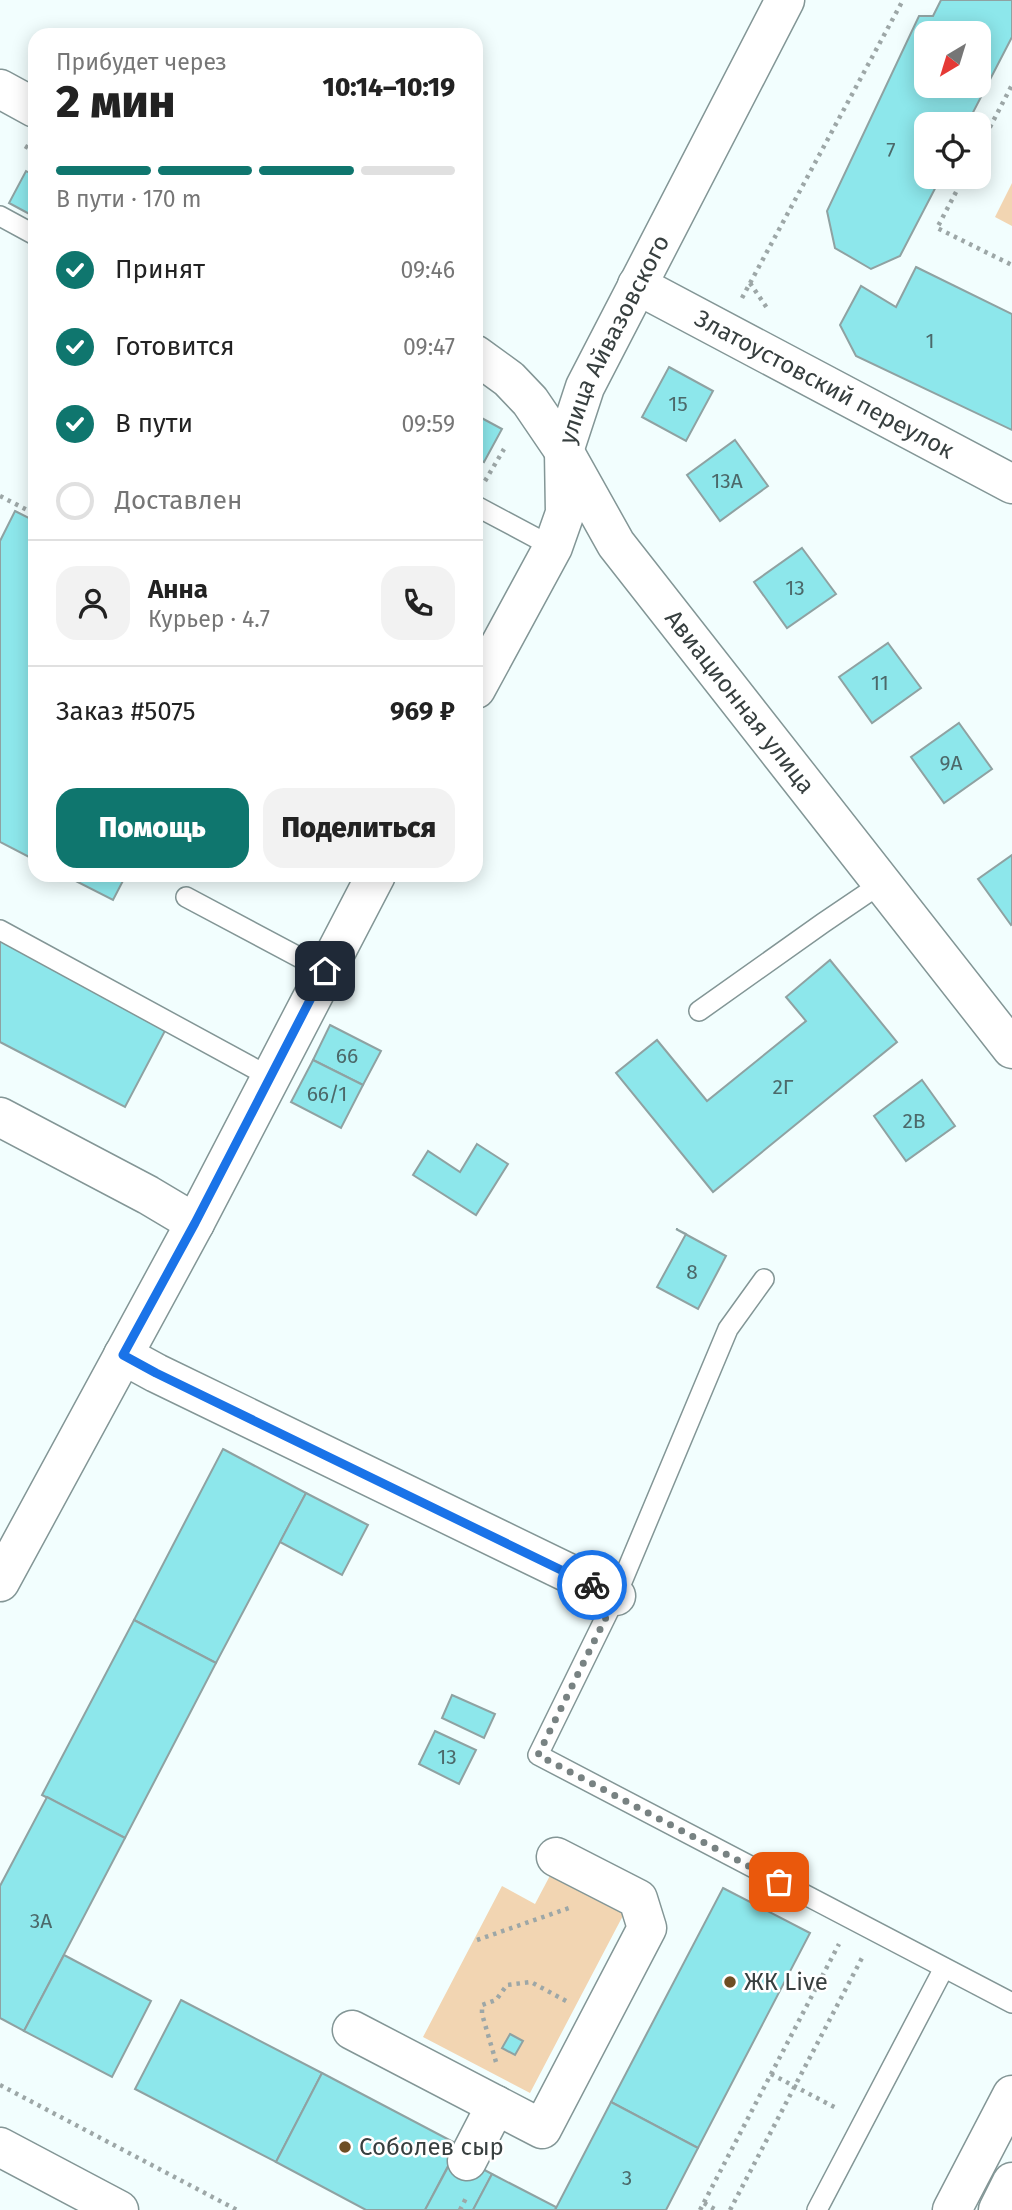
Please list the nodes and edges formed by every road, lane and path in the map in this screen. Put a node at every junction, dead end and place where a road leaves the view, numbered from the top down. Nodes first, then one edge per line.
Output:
1 (785, 0) edge
2 (902, 0) edge
3 (1012, 85) edge
4 (0, 89) edge
5 (28, 104) edge
6 (991, 125) edge
7 (958, 189) edge
8 (0, 216) edge
9 (28, 231) edge
10 (1012, 265) edge
11 (637, 285) junction
12 (738, 306) dead end
13 (483, 360) edge
14 (503, 449) dead end
15 (564, 452) junction
16 (1012, 484) edge
17 (483, 489) edge
18 (0, 496) edge
19 (483, 500) edge
20 (28, 510) edge
21 (554, 547) junction
22 (483, 675) edge
23 (372, 882) edge
24 (882, 883) junction
25 (186, 897) dead end
26 (0, 930) edge
27 (325, 971) junction
28 (699, 1011) dead end
29 (1012, 1049) edge
30 (270, 1077) junction
31 (0, 1117) edge
32 (195, 1223) junction
33 (764, 1279) dead end
34 (123, 1355) junction
35 (0, 1582) edge
36 (616, 1597) junction
37 (572, 1865) joint
38 (852, 1920) junction
39 (876, 1932) junction
40 (477, 1940) dead end
41 (944, 1968) junction
42 (1012, 2003) edge
43 (482, 2014) dead end
44 (599, 2020) junction
45 (352, 2030) dead end
46 (771, 2074) junction
47 (0, 2085) edge
48 (795, 2086) junction
49 (1012, 2095) edge
50 (496, 2105) junction
51 (863, 2122) junction
52 (0, 2147) edge
53 (467, 2161) dead end
54 (1012, 2182) edge
55 (704, 2203) junction
56 (119, 2210) edge
57 (237, 2210) edge
58 (700, 2210) edge
59 (716, 2210) edge
60 (730, 2210) edge
61 (817, 2210) edge
62 (952, 2210) edge
63 (998, 2210) edge

1 - 11 street, улица Айвазовского
2 - 12 path
3 - 6 path
4 - 5 street
7 - 10 path
8 - 9 lane
11 - 15 street, улица Айвазовского
11 - 16 street, Златоустовский переулок
13 - 15 street, Авиационная улица
14 - 17 path
15 - 21 street, улица Айвазовского
15 - 24 street, Авиационная улица
18 - 20 path
19 - 21 lane
21 - 22 street, улица Айвазовского
23 - 27 street
24 - 28 lane
24 - 29 street, Авиационная улица
25 - 27 lane
26 - 30 lane
27 - 30 street
30 - 32 street
31 - 32 street
32 - 34 street
33 - 36 lane
34 - 35 street
34 - 36 street
36 - 38 lane
37 - 40 path
37 - 44 street
38 - 39 lane
38 - 46 path
39 - 41 lane
39 - 48 path
41 - 42 lane
41 - 51 lane
43 - 44 path
44 - 50 street
45 - 50 street
46 - 48 path
46 - 55 path
47 - 57 path
48 - 51 path
48 - 60 path
49 - 62 street
50 - 53 street
51 - 61 lane
52 - 56 street
54 - 63 street
55 - 58 path
55 - 59 path

